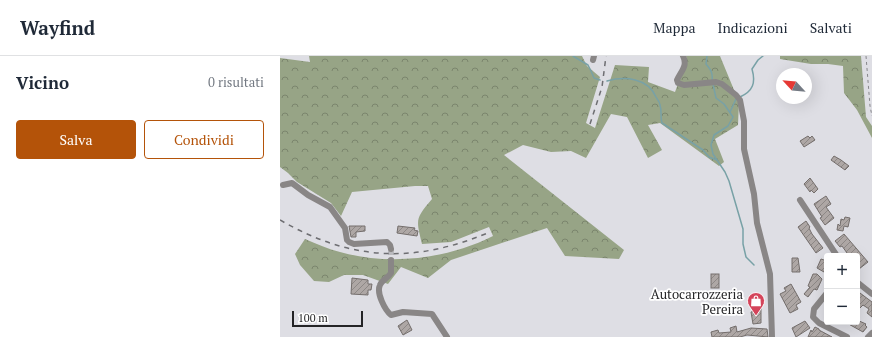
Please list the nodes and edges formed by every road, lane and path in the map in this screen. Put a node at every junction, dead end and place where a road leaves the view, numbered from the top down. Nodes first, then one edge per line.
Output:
1 (683, 56) edge
2 (866, 56) edge
3 (872, 116) edge
4 (283, 185) dead end
5 (800, 200) dead end
6 (391, 249) dead end
7 (836, 253) edge
8 (392, 260) tunnel mouth
9 (860, 284) edge
10 (872, 294) edge
11 (824, 297) edge
12 (872, 333) edge
13 (447, 337) edge
14 (772, 337) edge
15 (847, 337) edge
16 (868, 337) edge

1 - 14 street
2 - 3 path
4 - 6 street
5 - 7 street
8 - 13 street
9 - 10 street
11 - 15 street
12 - 16 street

